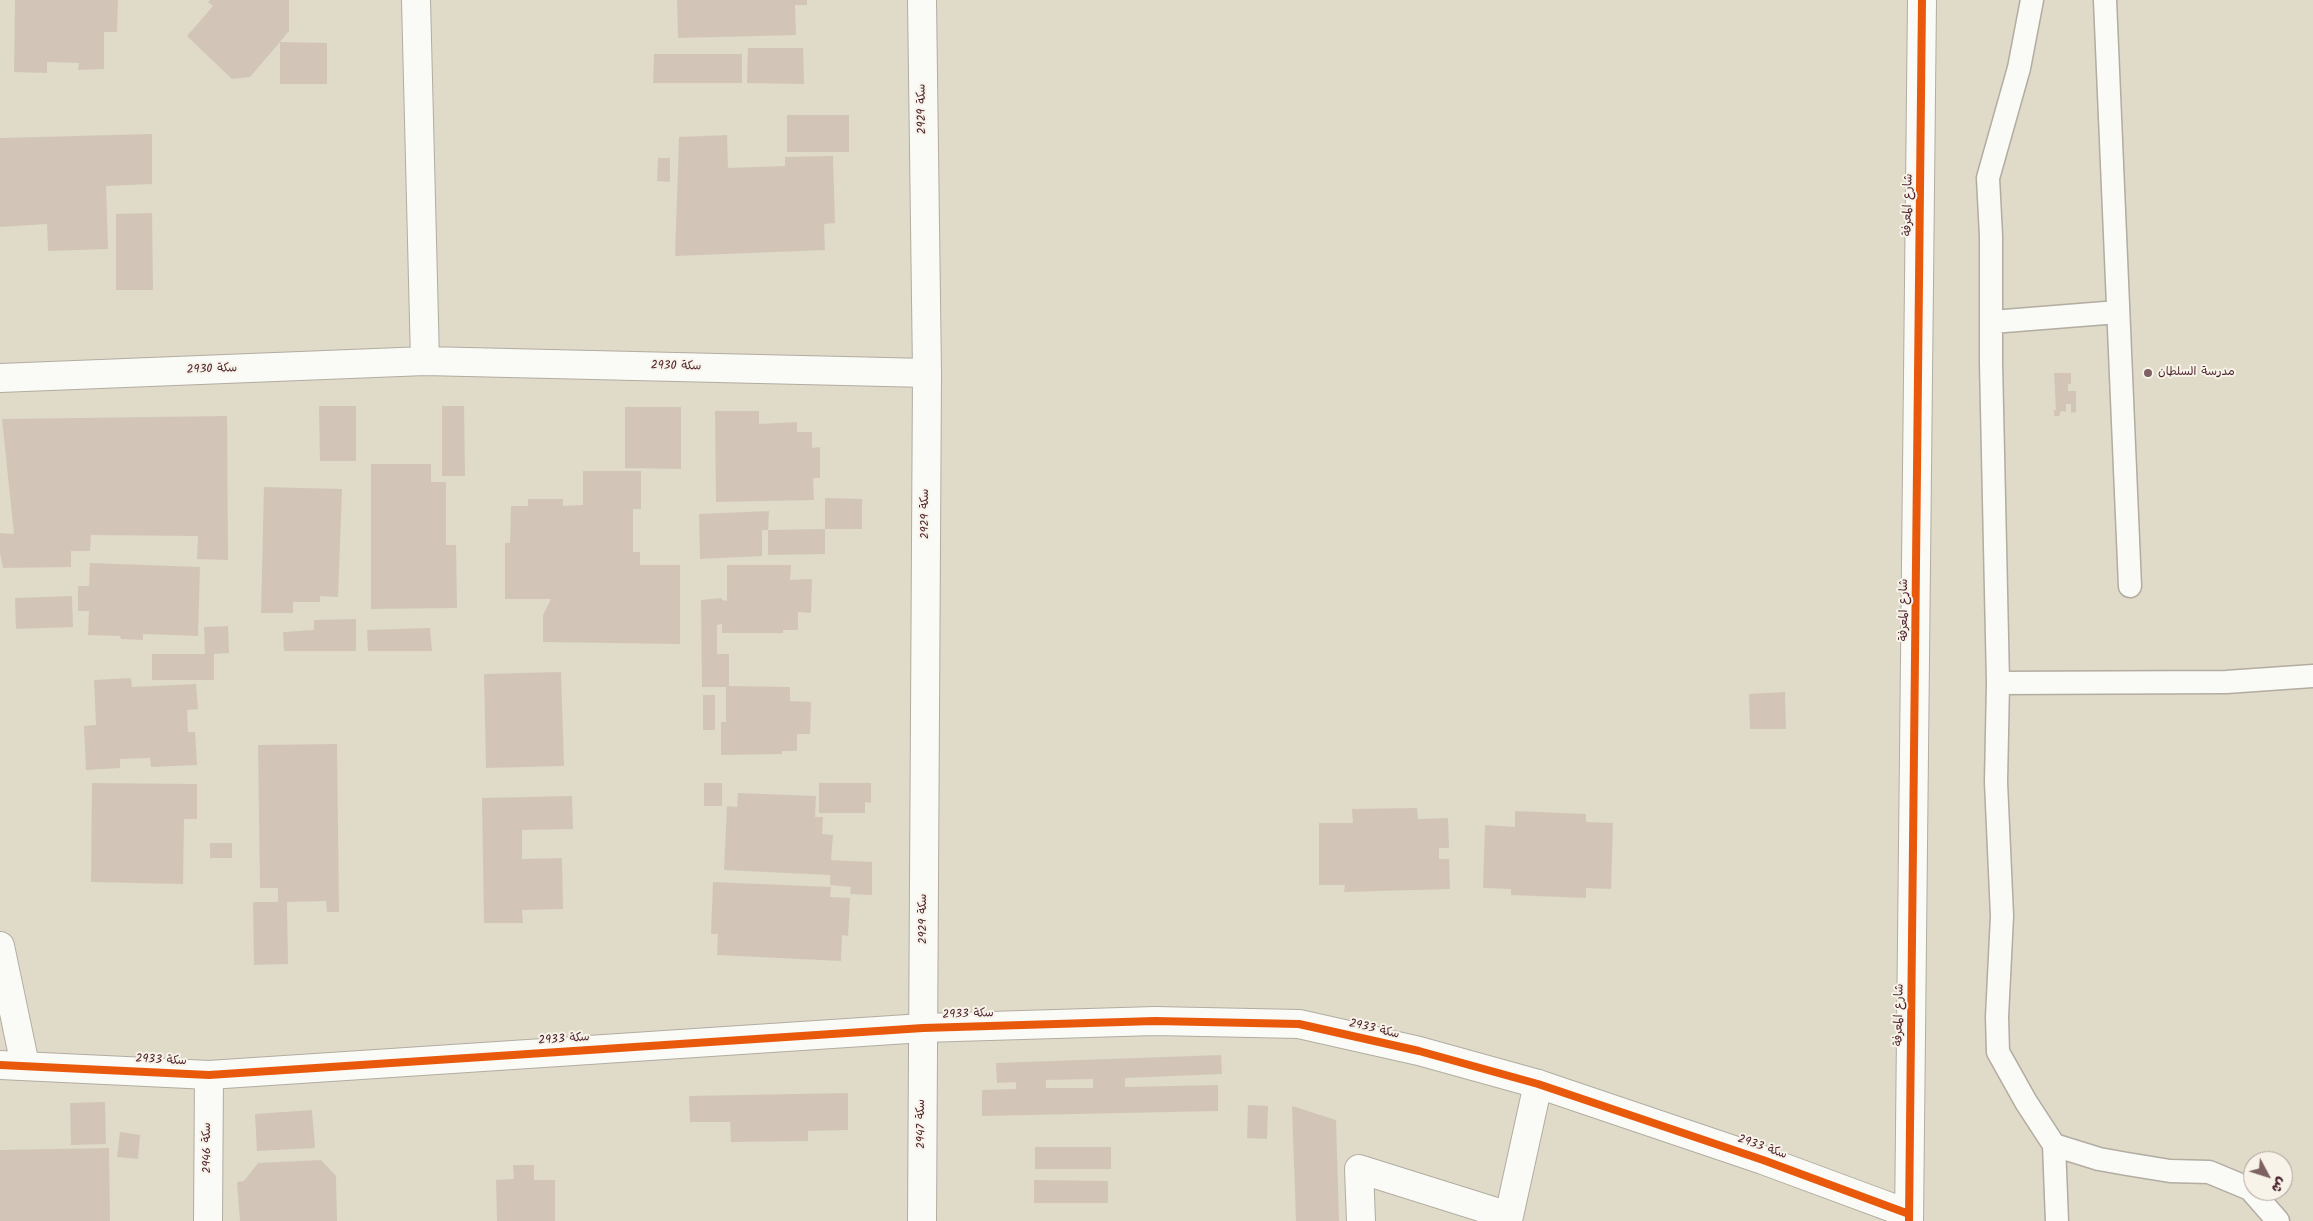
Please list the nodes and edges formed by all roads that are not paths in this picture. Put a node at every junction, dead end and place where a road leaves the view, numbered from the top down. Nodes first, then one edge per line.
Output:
1 (416, 0) edge
2 (922, 0) edge
3 (1922, 0) edge
4 (2032, 0) edge
5 (2105, 0) edge
6 (2118, 312) junction
7 (1992, 322) junction
8 (425, 361) junction
9 (927, 373) junction
10 (0, 378) edge
11 (2130, 586) dead end
12 (2313, 676) edge
13 (1998, 684) junction
14 (0, 946) edge
15 (923, 1028) junction
16 (12, 1065) edge
17 (209, 1074) junction
18 (1538, 1084) junction
19 (2054, 1145) junction
20 (1909, 1218) edge
21 (208, 1221) edge
22 (922, 1221) edge
23 (1361, 1221) edge
24 (2057, 1221) edge
25 (2278, 1221) edge

1 - 8 street
2 - 9 street, سكة 2929
3 - 20 street, شارع المعرفة
4 - 7 lane
5 - 6 lane
6 - 7 lane
6 - 11 lane
7 - 13 lane
8 - 9 street, سكة 2930
8 - 10 street, سكة 2930
9 - 15 street, سكة 2929
12 - 13 lane
13 - 19 lane
14 - 16 street
15 - 17 street, سكة 2933
15 - 18 street, سكة 2933
15 - 22 street, سكة 2947
16 - 17 street, سكة 2933
17 - 21 street, سكة 2946
18 - 20 street, سكة 2933
18 - 23 street
19 - 24 lane
19 - 25 lane

